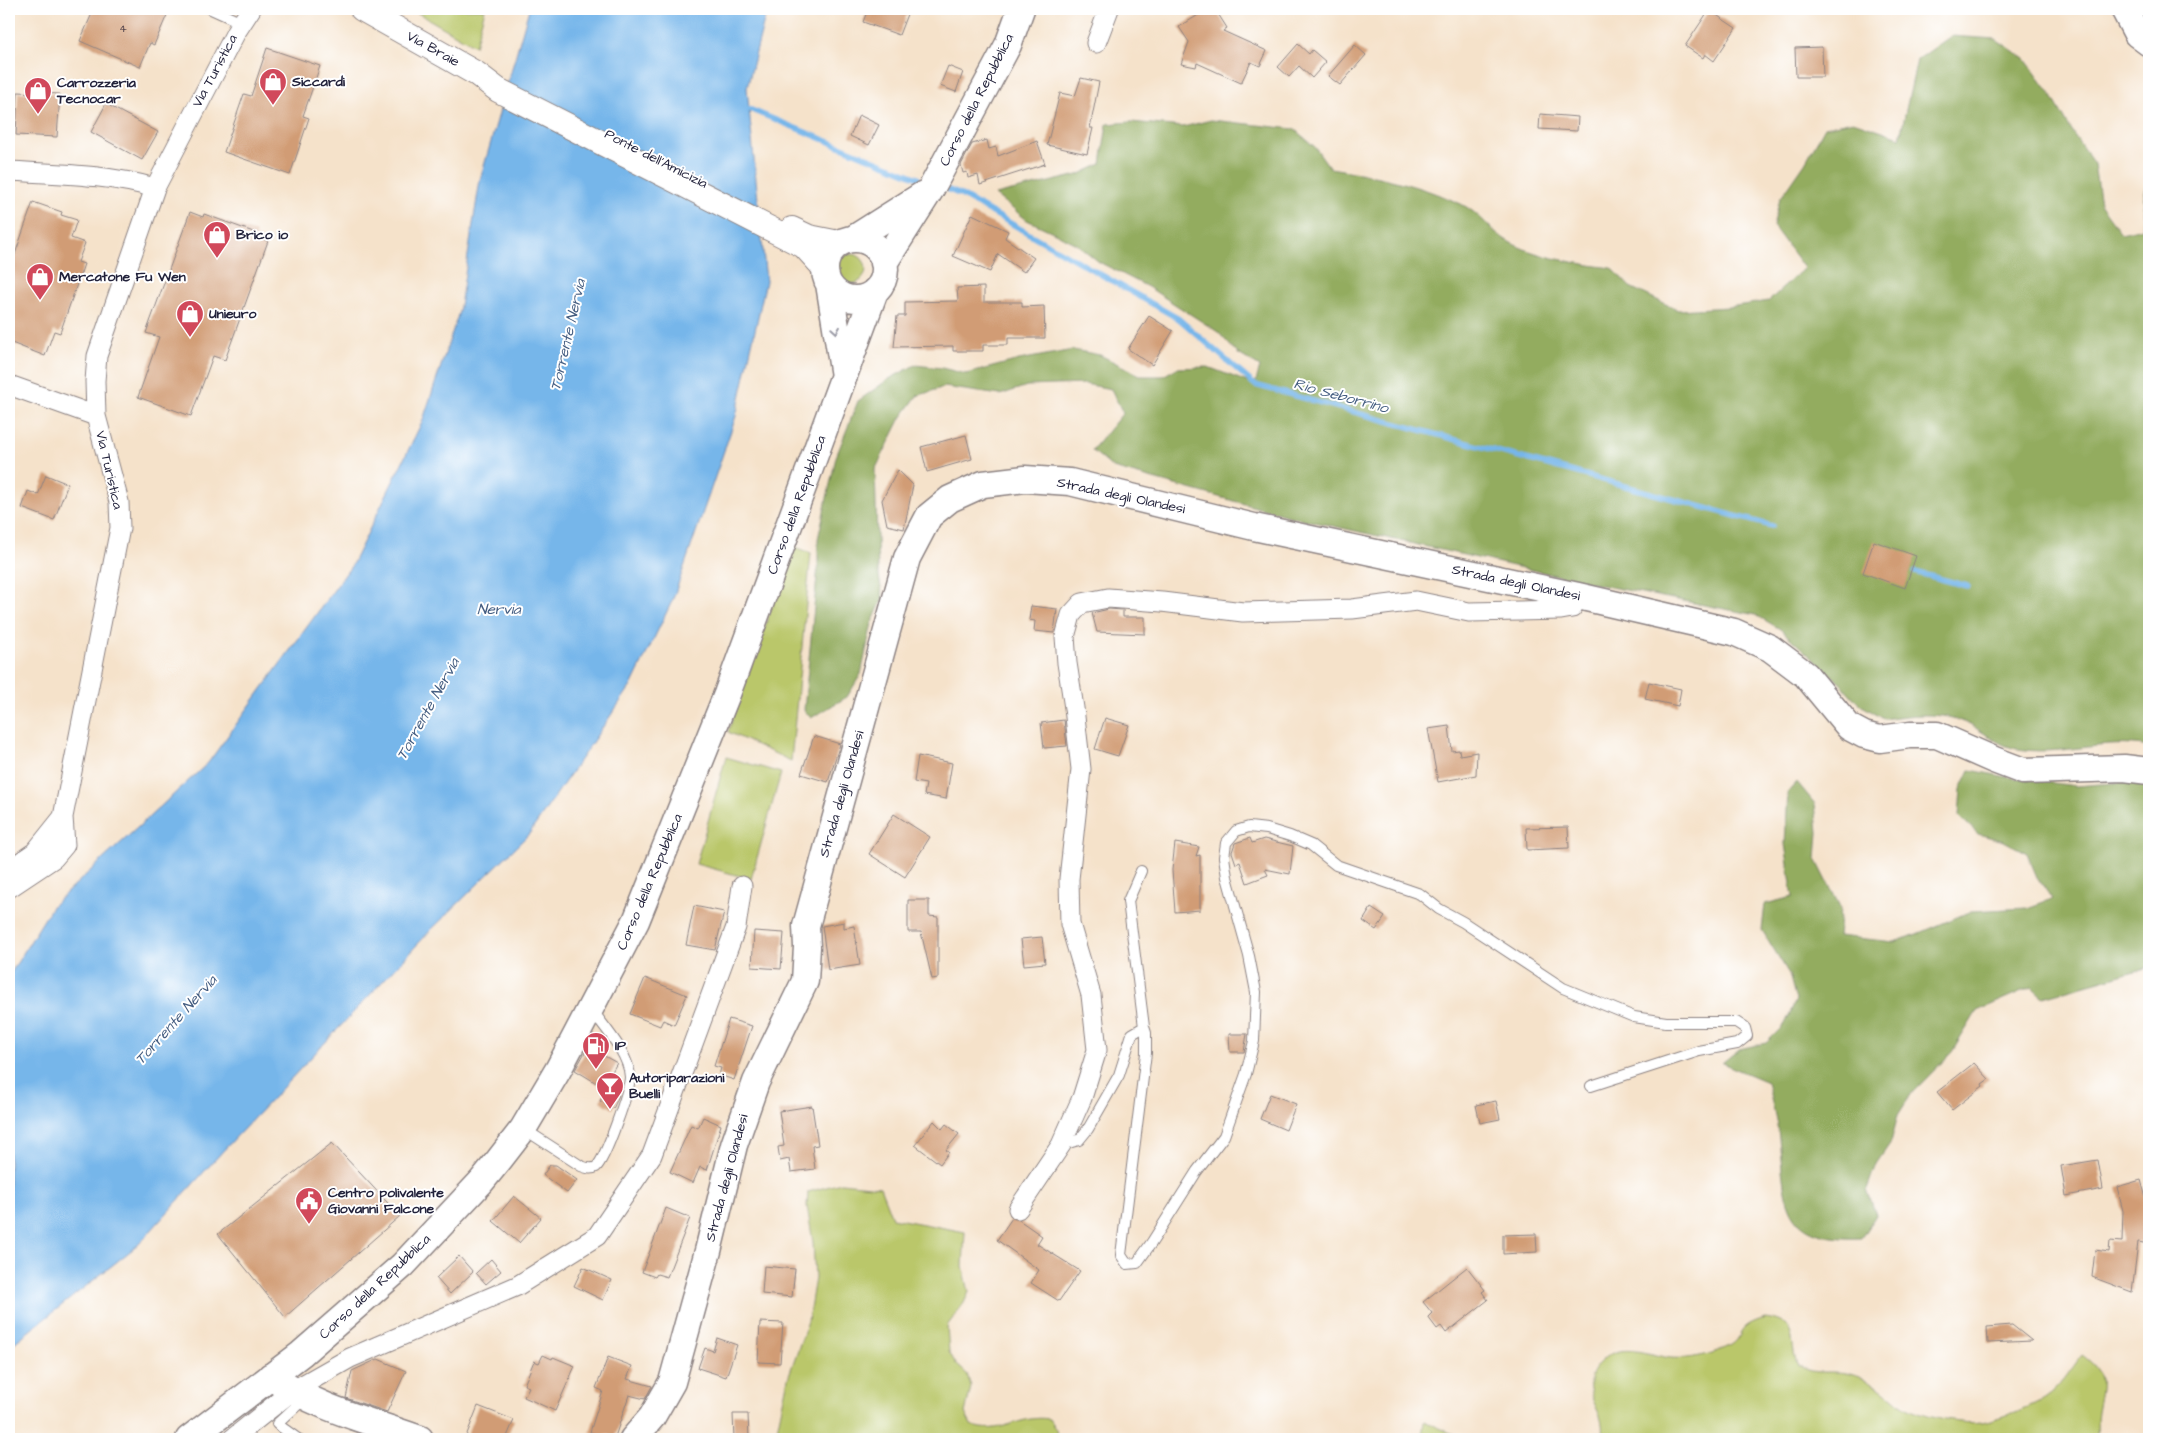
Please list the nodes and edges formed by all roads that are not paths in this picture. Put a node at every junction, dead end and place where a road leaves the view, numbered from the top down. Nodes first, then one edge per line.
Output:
1 (211, 9) edge
2 (362, 9) edge
3 (1021, 9) edge
4 (1109, 9) edge
5 (2124, 9) edge
6 (247, 16) edge
7 (1096, 43) dead end
8 (2149, 43) edge
9 (501, 85) joint
10 (9, 171) edge
11 (155, 188) junction
12 (931, 189) junction
13 (846, 241) junction
14 (806, 242) junction
15 (884, 263) junction
16 (827, 277) junction
17 (875, 291) junction
18 (844, 376) junction
19 (9, 385) edge
20 (96, 416) junction
21 (1578, 596) junction
22 (2149, 770) edge
23 (63, 817) junction
24 (9, 870) edge
25 (1141, 871) dead end
26 (742, 886) dead end
27 (9, 888) edge
28 (591, 1008) junction
29 (1144, 1027) junction
30 (1591, 1086) dead end
31 (523, 1129) junction
32 (1061, 1145) junction
33 (1018, 1209) dead end
34 (290, 1388) junction
35 (190, 1439) edge
36 (232, 1439) edge
37 (298, 1439) edge
38 (420, 1439) edge
39 (633, 1439) edge

1 - 6 lane
2 - 9 street, Via Braie
3 - 12 main road, Corso della Repubblica
4 - 7 street
5 - 8 main road
6 - 11 street, Via Turistica
9 - 14 street, Ponte dell'Amicizia
10 - 11 street
11 - 20 street, Via Turistica
12 - 13 main road, Corso della Repubblica
12 - 15 main road, Corso della Repubblica
13 - 14 street
13 - 15 main road
13 - 16 main road
14 - 16 street
15 - 17 main road
16 - 17 main road
16 -> 18 main road, Corso della Repubblica
17 - 18 main road, Corso della Repubblica
18 - 28 main road, Corso della Repubblica
19 - 20 street
20 - 23 street, Via Turistica
21 - 22 main road, Strada degli Olandesi
21 - 32 street
21 - 39 main road, Strada degli Olandesi
23 - 24 street, Via Turistica
23 - 27 street, Via Turistica
25 - 29 lane
26 - 34 street
28 - 31 main road, Corso della Repubblica
28 - 31 lane
29 - 30 lane
29 - 32 lane
31 - 34 main road, Corso della Repubblica
32 - 33 street
34 - 35 main road, Corso della Repubblica
34 - 36 street
34 - 37 lane
34 - 38 main road

